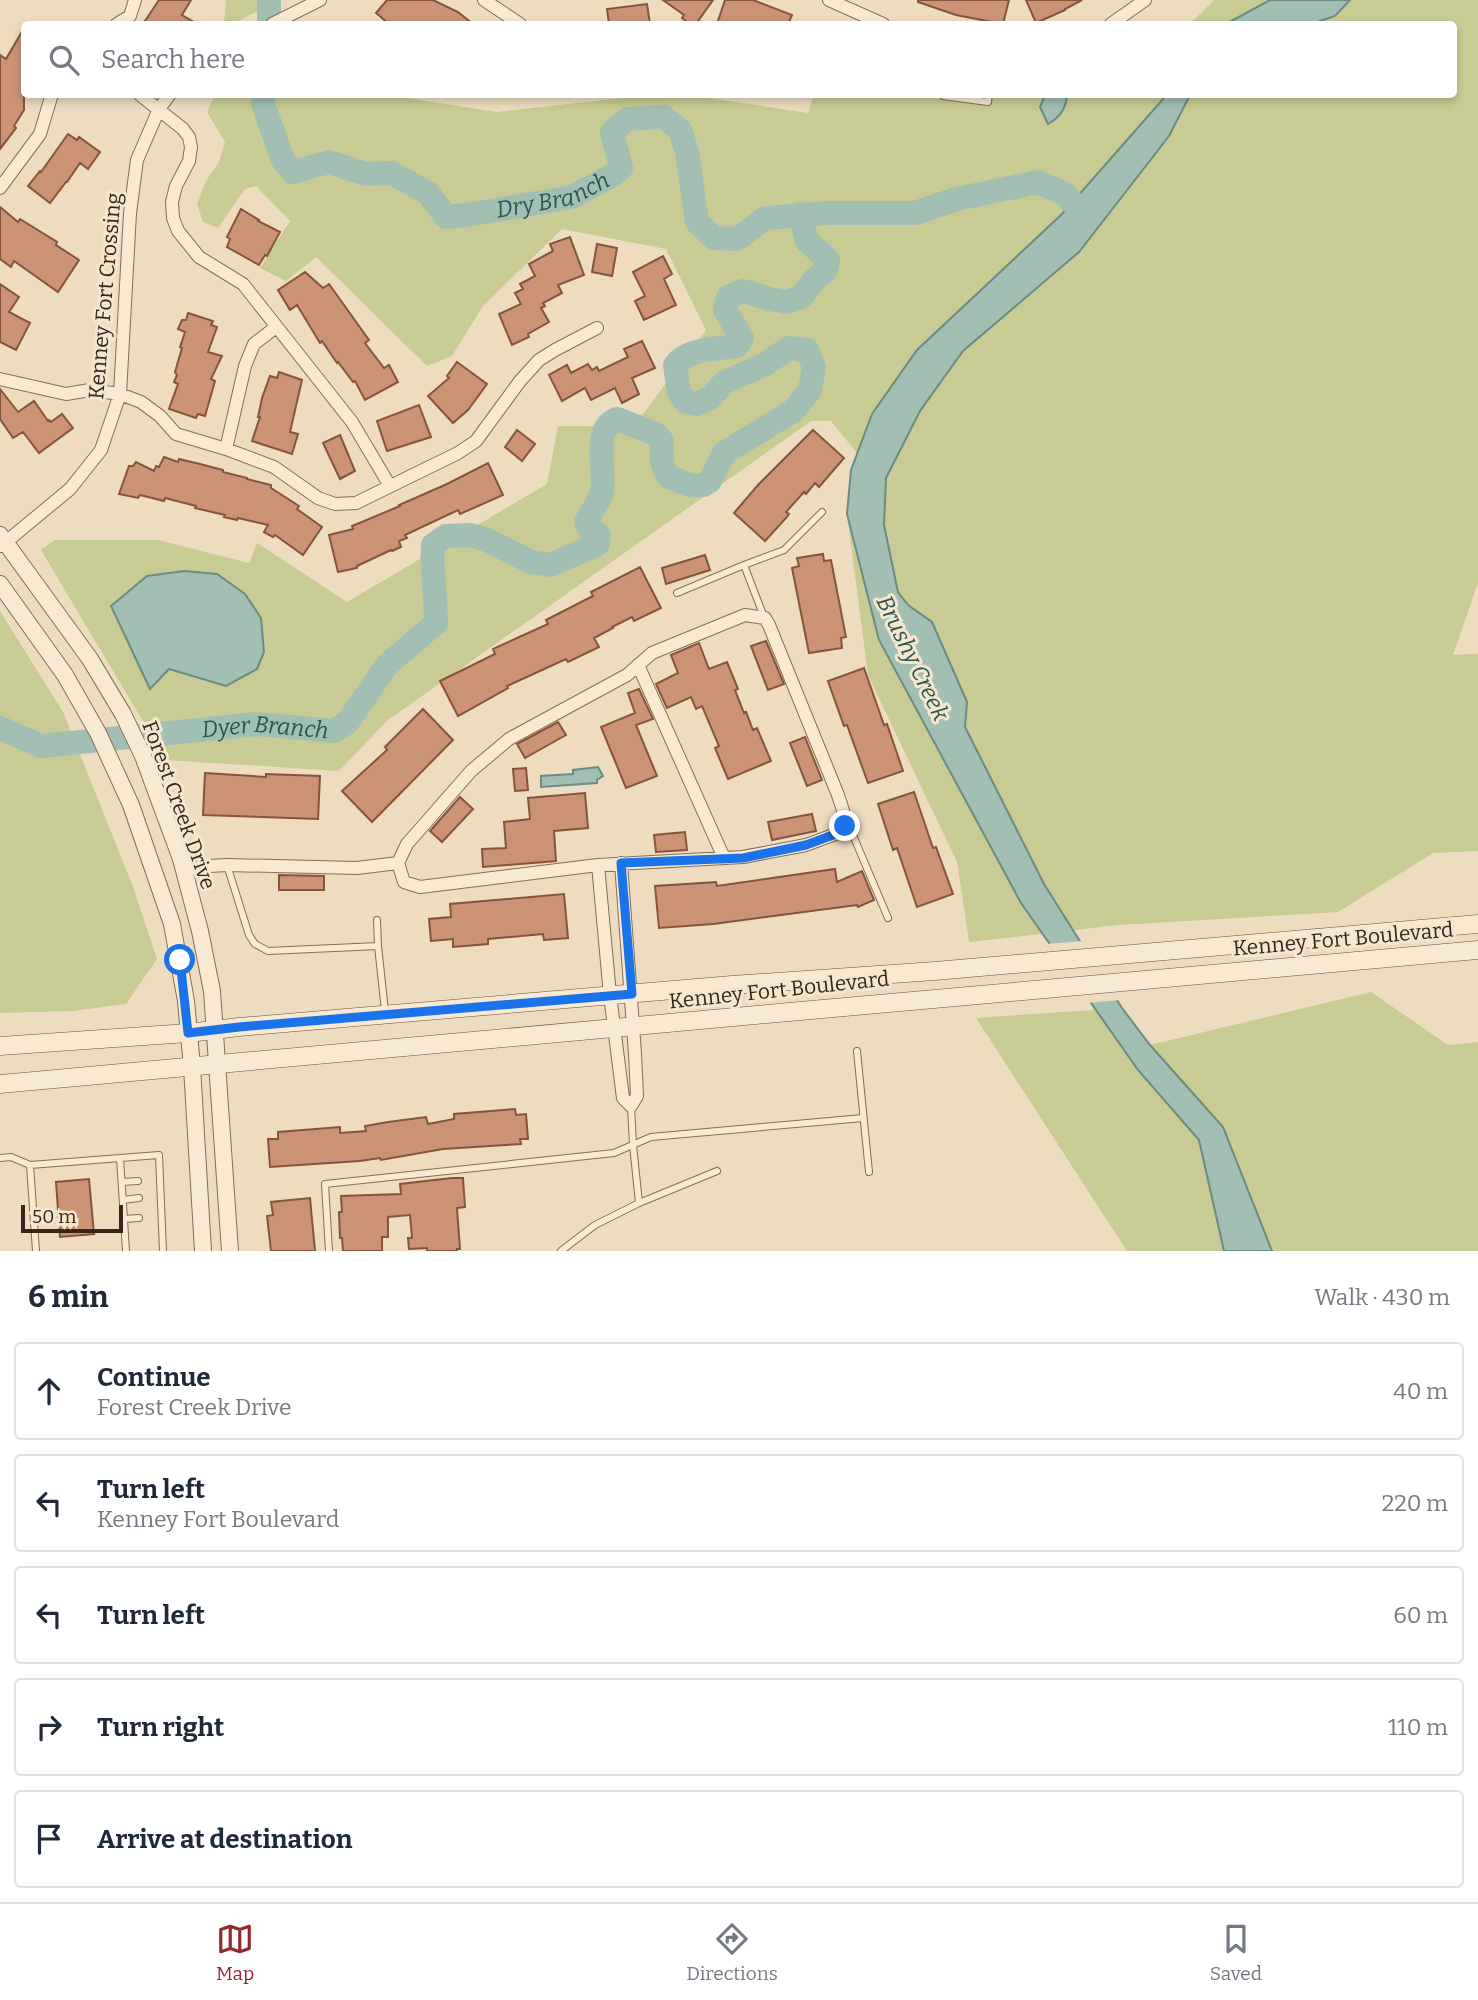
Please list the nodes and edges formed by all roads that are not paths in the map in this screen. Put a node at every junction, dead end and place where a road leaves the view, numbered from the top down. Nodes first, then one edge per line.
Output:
1 (135, 0) edge
2 (320, 0) edge
3 (484, 0) edge
4 (829, 0) edge
5 (1144, 0) edge
6 (122, 21) edge
7 (278, 21) edge
8 (516, 21) edge
9 (876, 21) edge
10 (1115, 21) edge
11 (51, 98) edge
12 (144, 98) edge
13 (167, 98) edge
14 (958, 98) edge
15 (988, 98) edge
16 (159, 110) junction
17 (0, 188) edge
18 (275, 327) junction
19 (597, 328) dead end
20 (0, 379) edge
21 (120, 394) junction
22 (226, 449) junction
23 (390, 486) junction
24 (822, 512) dead end
25 (2, 541) edge
26 (744, 565) junction
27 (0, 584) edge
28 (677, 593) dead end
29 (765, 618) junction
30 (638, 665) junction
31 (845, 816) junction
32 (724, 858) junction
33 (398, 863) junction
34 (621, 863) junction
35 (227, 865) junction
36 (598, 865) junction
37 (184, 870) junction
38 (888, 918) dead end
39 (377, 920) dead end
40 (1478, 924) edge
41 (378, 946) junction
42 (1478, 950) edge
43 (632, 994) junction
44 (610, 995) junction
45 (386, 1015) junction
46 (634, 1027) junction
47 (614, 1029) junction
48 (216, 1031) junction
49 (188, 1033) junction
50 (0, 1046) edge
51 (856, 1051) dead end
52 (219, 1065) junction
53 (192, 1067) junction
54 (0, 1084) edge
55 (631, 1106) junction
56 (863, 1118) junction
57 (633, 1146) junction
58 (0, 1158) edge
59 (120, 1158) junction
60 (30, 1165) junction
61 (717, 1171) dead end
62 (869, 1172) dead end
63 (138, 1181) dead end
64 (122, 1182) junction
65 (123, 1199) junction
66 (139, 1199) dead end
67 (639, 1203) junction
68 (153, 1216) dead end
69 (162, 1216) junction
70 (139, 1217) dead end
71 (124, 1219) junction
72 (36, 1251) edge
73 (126, 1251) edge
74 (163, 1251) edge
75 (203, 1251) edge
76 (230, 1251) edge
77 (329, 1251) edge
78 (561, 1251) edge

1 - 6 street
2 - 7 street
3 - 8 street
4 - 9 street
5 - 10 street
11 - 17 street
12 - 16 street
13 - 16 street, Kenney Fort Crossing
14 - 15 lane
16 - 18 street
16 - 21 street, Kenney Fort Crossing
18 - 22 street
18 - 23 street
19 - 23 street
20 - 21 street
21 - 22 street
21 - 25 street, Kenney Fort Crossing
22 - 23 street
24 - 26 lane
25 - 37 street, Forest Creek Drive
26 - 28 lane
26 - 29 lane
27 - 49 street
29 - 30 street
29 - 31 street
30 - 32 street
30 - 33 street
31 - 32 street
31 - 38 lane
32 - 34 street
33 - 35 street
33 - 36 street
34 - 36 street
34 - 43 street
35 - 37 street
35 - 41 lane
36 - 44 street
37 - 48 street, Forest Creek Drive
39 - 41 lane
40 - 43 main road, Kenney Fort Boulevard
41 - 45 lane
42 - 46 main road, Kenney Fort Boulevard
43 - 44 main road, Kenney Fort Boulevard
43 - 46 street
44 - 45 main road, Kenney Fort Boulevard
44 - 47 street
45 - 48 main road, Kenney Fort Boulevard
46 - 47 main road, Kenney Fort Boulevard
46 - 55 street
47 - 52 main road, Kenney Fort Boulevard
47 - 55 street
48 - 49 main road, Kenney Fort Boulevard
48 - 52 street, Forest Creek Drive
49 - 50 main road, Kenney Fort Boulevard
49 - 53 street
51 - 56 lane
52 - 53 main road, Kenney Fort Boulevard
52 - 76 street, Forest Creek Drive
53 - 54 main road, Kenney Fort Boulevard
53 - 75 street
55 - 57 lane
56 - 57 lane
56 - 62 lane
57 - 67 lane
57 - 77 lane
58 - 60 lane
59 - 60 lane
59 - 64 lane
59 - 69 lane
60 - 72 lane
61 - 67 lane
63 - 64 lane
64 - 65 lane
65 - 66 lane
65 - 71 lane
67 - 78 lane
68 - 69 lane
69 - 74 lane
70 - 71 lane
71 - 73 lane

